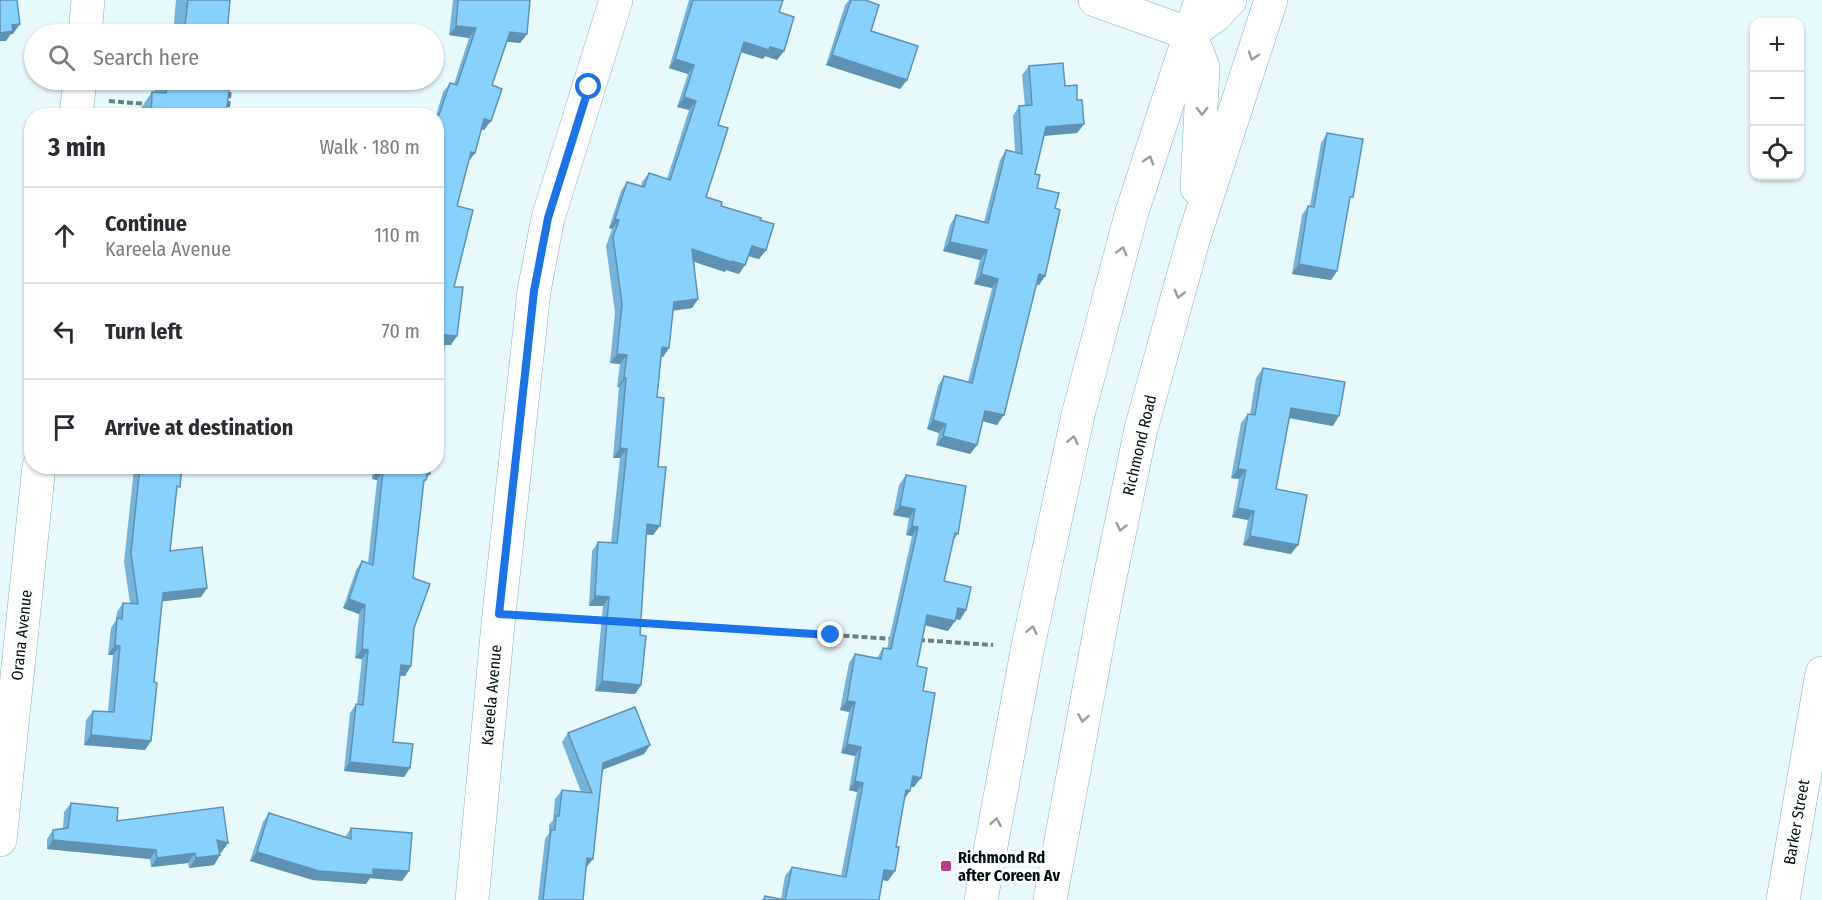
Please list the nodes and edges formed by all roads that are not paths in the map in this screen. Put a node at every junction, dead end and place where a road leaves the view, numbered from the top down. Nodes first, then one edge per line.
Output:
1 (88, 0) edge
2 (616, 0) edge
3 (1095, 0) edge
4 (1201, 0) edge
5 (1230, 0) edge
6 (1271, 0) edge
7 (85, 24) edge
8 (1190, 34) junction
9 (79, 90) edge
10 (77, 108) edge
11 (1194, 237) junction
12 (38, 474) edge
13 (1822, 673) edge
14 (0, 840) edge
15 (472, 900) edge
16 (981, 900) edge
17 (1050, 900) edge
18 (1783, 900) edge

1 - 7 main road
2 - 15 main road, Kareela Avenue
3 - 8 main road
4 - 8 main road
5 - 8 main road
6 -> 11 main road, Richmond Road
8 -> 11 main road
16 -> 8 main road
9 - 10 main road
11 -> 17 main road, Richmond Road
12 - 14 main road, Orana Avenue
13 - 18 main road, Barker Street

